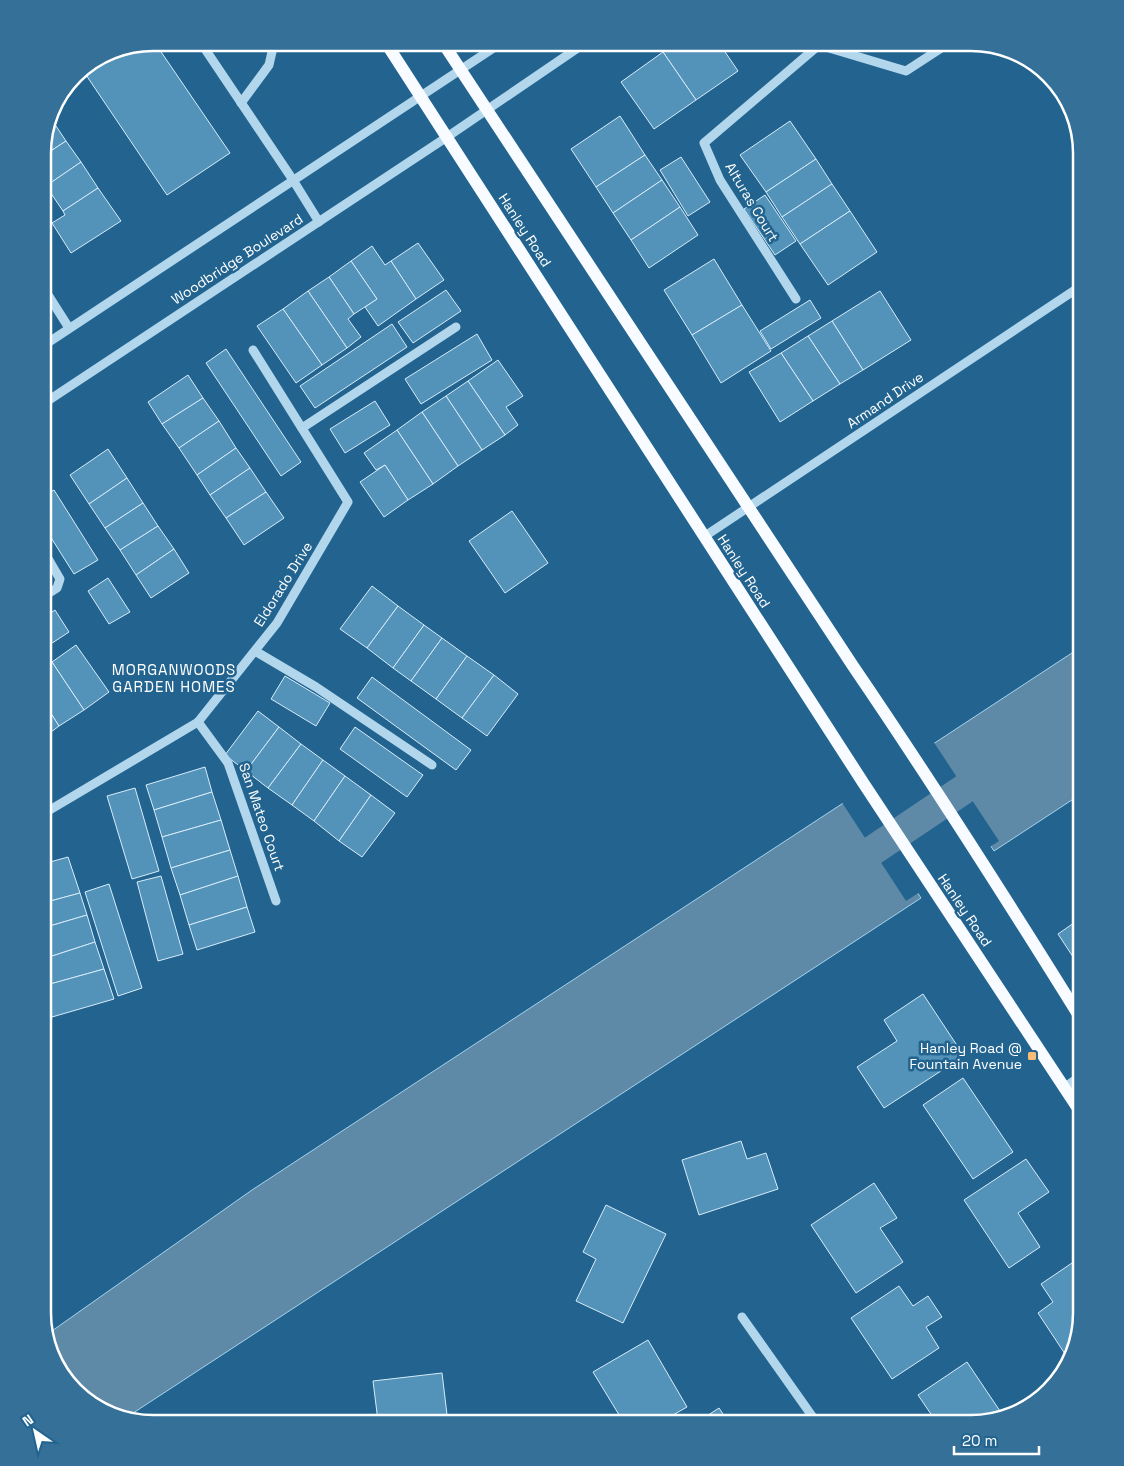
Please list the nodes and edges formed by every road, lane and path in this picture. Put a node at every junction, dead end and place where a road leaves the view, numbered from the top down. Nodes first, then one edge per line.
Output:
1 (206, 51) edge
2 (272, 51) edge
3 (391, 51) edge
4 (448, 51) edge
5 (488, 51) edge
6 (573, 51) edge
7 (810, 51) edge
8 (841, 51) edge
9 (937, 51) edge
10 (460, 69) junction
11 (421, 96) junction
12 (241, 103) junction
13 (488, 109) junction
14 (447, 137) junction
15 (293, 180) junction
16 (319, 222) junction
17 (1073, 292) edge
18 (796, 299) dead end
19 (51, 300) edge
20 (456, 327) dead end
21 (70, 328) junction
22 (51, 341) edge
23 (253, 350) dead end
24 (51, 399) edge
25 (302, 428) junction
26 (750, 506) junction
27 (705, 536) junction
28 (51, 564) edge
29 (51, 592) edge
30 (255, 651) junction
31 (198, 722) junction
32 (432, 766) dead end
33 (51, 809) edge
34 (276, 901) dead end
35 (1073, 1005) edge
36 (1073, 1082) edge
37 (1065, 1087) junction
38 (1073, 1099) edge
39 (742, 1317) dead end
40 (811, 1415) edge

1 - 12 street
2 - 12 street
3 - 11 main road, Hanley Road
4 - 10 main road
5 - 10 street
6 - 13 street, Woodbridge Boulevard
7 - 18 street, Alturas Court
8 - 9 street
10 - 11 street
10 - 13 main road
11 - 14 main road, Hanley Road
11 - 15 street
12 - 15 street
13 - 14 street, Woodbridge Boulevard
13 - 26 main road
14 - 16 street, Woodbridge Boulevard
14 - 27 main road, Hanley Road
15 - 16 street
15 - 21 street
16 - 24 street, Woodbridge Boulevard
17 - 26 street, Armand Drive
19 - 21 street
20 - 25 street
21 - 22 street
23 - 25 street, Eldorado Drive
25 - 30 street, Eldorado Drive
26 - 27 street, Armand Drive
26 - 35 main road
27 - 37 main road, Hanley Road
28 - 29 street
30 - 31 street, Eldorado Drive
30 - 32 street
31 - 33 street, Eldorado Drive
31 - 34 street, San Mateo Court
36 - 37 street
37 - 38 main road, Hanley Road
39 - 40 street

